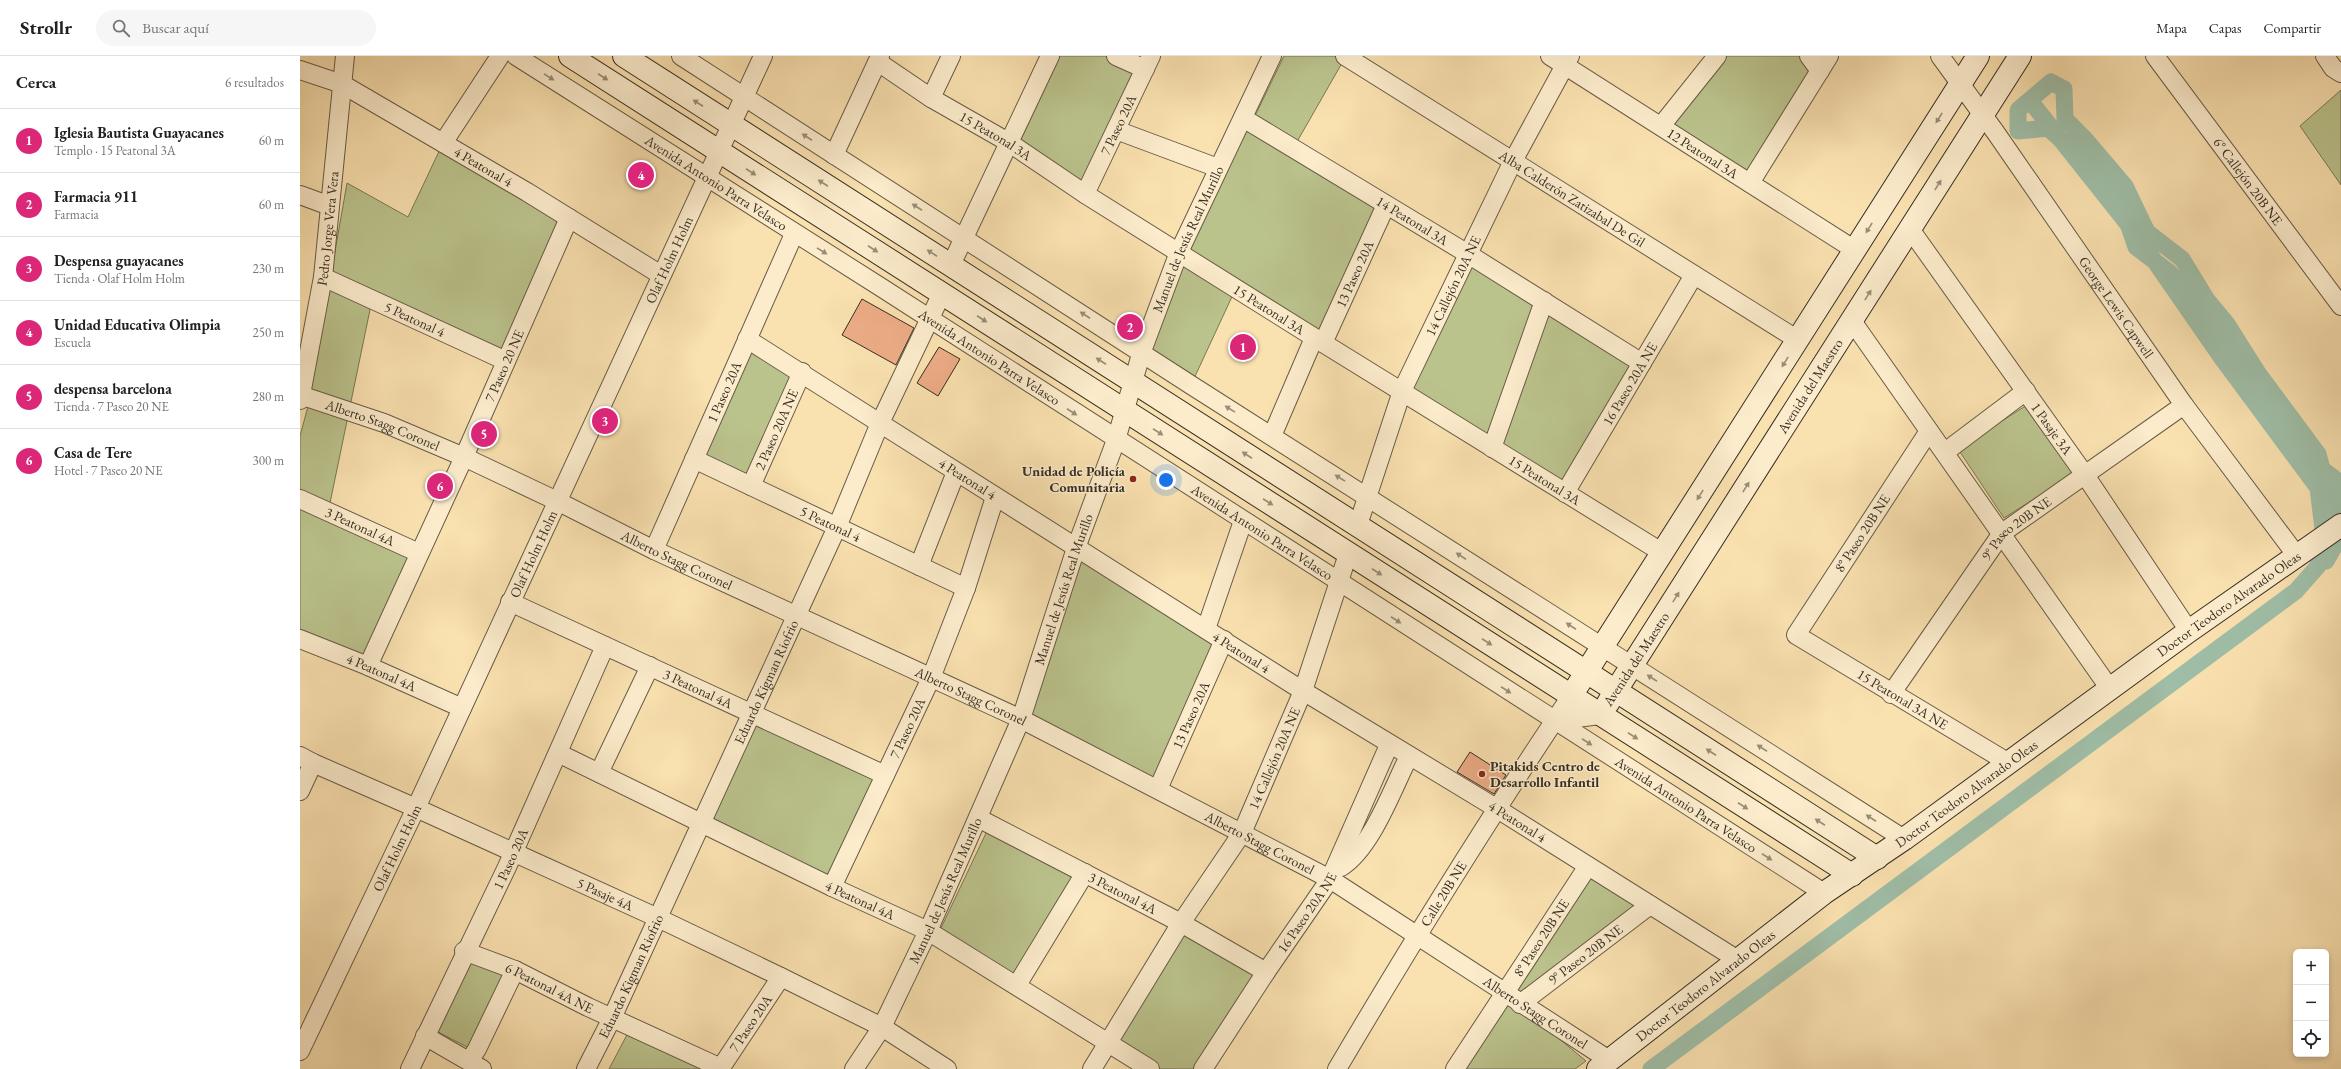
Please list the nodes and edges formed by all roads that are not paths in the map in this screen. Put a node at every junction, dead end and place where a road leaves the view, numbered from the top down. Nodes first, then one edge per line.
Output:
1 (345, 56) edge
2 (500, 56) edge
3 (516, 56) edge
4 (570, 56) edge
5 (624, 56) edge
6 (681, 56) edge
7 (763, 56) edge
8 (950, 56) edge
9 (1050, 56) edge
10 (1116, 56) edge
11 (1272, 56) edge
12 (1345, 56) edge
13 (1717, 56) edge
14 (1809, 56) edge
15 (1940, 56) edge
16 (1978, 56) edge
17 (2020, 56) edge
18 (2155, 56) edge
19 (2325, 56) edge
20 (879, 59) edge
21 (1562, 59) edge
22 (1148, 62) edge
23 (1825, 64) edge
24 (300, 70) edge
25 (2341, 73) edge
26 (342, 84) junction
27 (1959, 85) junction
28 (744, 97) junction
29 (931, 98) junction
30 (1982, 114) junction
31 (1243, 118) junction
32 (731, 124) junction
33 (1661, 126) junction
34 (1116, 130) junction
35 (1008, 142) junction
36 (443, 143) junction
37 (719, 151) junction
38 (834, 155) junction
39 (1513, 161) junction
40 (1218, 168) junction
41 (706, 178) junction
42 (1750, 183) junction
43 (1085, 194) junction
44 (300, 195) edge
45 (1386, 205) junction
46 (330, 206) junction
47 (569, 218) junction
48 (1910, 229) junction
49 (794, 234) junction
50 (963, 237) junction
51 (1855, 250) junction
52 (1179, 252) junction
53 (1468, 254) junction
54 (951, 265) junction
55 (661, 275) junction
56 (1694, 275) junction
57 (323, 277) junction
58 (942, 293) junction
59 (1544, 301) junction
60 (2341, 306) edge
61 (929, 320) junction
62 (1852, 321) junction
63 (747, 339) junction
64 (1318, 340) junction
65 (1798, 340) junction
66 (1142, 352) junction
67 (506, 361) junction
68 (1642, 363) junction
69 (802, 372) junction
70 (1134, 382) junction
71 (1402, 391) junction
72 (2026, 391) junction
73 (300, 397) edge
74 (2184, 405) junction
75 (1125, 410) junction
76 (880, 423) junction
77 (1929, 431) junction
78 (1272, 436) junction
79 (1116, 440) junction
80 (1492, 448) junction
81 (1945, 452) junction
82 (464, 457) junction
83 (694, 459) junction
84 (956, 472) junction
85 (2085, 475) junction
86 (751, 486) junction
87 (1565, 493) junction
88 (1368, 496) junction
89 (995, 497) junction
90 (300, 499) edge
91 (557, 501) junction
92 (1243, 521) junction
93 (2341, 525) edge
94 (837, 526) junction
95 (1358, 526) junction
96 (2002, 533) junction
97 (1076, 548) junction
98 (654, 550) junction
99 (2306, 550) junction
100 (419, 553) junction
101 (1348, 554) junction
102 (1663, 554) junction
103 (920, 566) junction
104 (1339, 583) junction
105 (966, 588) junction
106 (510, 602) junction
107 (796, 616) junction
108 (1206, 629) junction
109 (2189, 631) junction
110 (1796, 635) joint
111 (300, 639) edge
112 (1224, 640) junction
113 (605, 646) junction
114 (1604, 646) junction
115 (1632, 665) junction
116 (368, 666) junction
117 (650, 666) junction
118 (1587, 672) junction
119 (931, 678) junction
120 (2110, 690) junction
121 (1303, 691) junction
122 (1616, 691) junction
123 (1891, 694) junction
124 (1571, 696) junction
125 (462, 708) junction
126 (752, 712) junction
127 (1600, 714) junction
128 (1021, 719) junction
129 (1554, 721) junction
130 (1389, 745) junction
131 (558, 753) junction
132 (1409, 756) junction
133 (307, 760) edge
134 (2009, 763) junction
135 (599, 773) junction
136 (885, 775) junction
137 (1158, 789) junction
138 (300, 791) edge
139 (416, 808) junction
140 (1496, 808) junction
141 (978, 818) junction
142 (701, 823) junction
143 (1242, 833) junction
144 (1904, 839) junction
145 (513, 852) junction
146 (1877, 858) junction
147 (1588, 866) junction
148 (1086, 873) junction
149 (1333, 875) junction
150 (1852, 875) junction
151 (832, 887) junction
152 (1824, 893) junction
153 (1650, 905) junction
154 (658, 918) junction
155 (1181, 923) junction
156 (928, 931) junction
157 (1417, 934) junction
158 (464, 951) junction
159 (1738, 960) junction
160 (515, 970) junction
161 (1266, 972) junction
162 (782, 977) junction
163 (1017, 986) junction
164 (1504, 992) junction
165 (1520, 1004) junction
166 (612, 1018) junction
167 (882, 1027) junction
168 (425, 1036) junction
169 (1108, 1043) junction
170 (300, 1051) edge
171 (476, 1064) edge
172 (1603, 1065) edge
173 (720, 1068) edge
174 (410, 1069) edge
175 (586, 1069) edge
176 (854, 1069) edge
177 (947, 1069) edge
178 (1092, 1069) edge
179 (1150, 1069) edge
180 (1203, 1069) edge
181 (1337, 1069) edge
182 (1454, 1069) edge

1 - 26 street, Pedro Jorge Vera Vera
2 - 36 street
3 -> 41 street, Avenida Antonio Parra Velasco
4 -> 37 street, Avenida Antonio Parra Velasco
32 -> 5 street
6 - 28 street
7 - 28 street, Olaf Holm Holm
8 - 29 street
9 - 35 street
10 - 22 street
11 - 31 street, Manuel de Jesús Real Murillo
12 - 39 street, Alba Calderón Zatizabal De Gil
13 - 33 street
14 - 23 street
15 - 27 street, George Lewis Capwell
16 - 27 street
17 - 30 street, Avenida del Maestro
18 - 60 street, 6° Callejón 20B NE
19 - 25 street
20 - 29 street, 15 Peatonal 3A
20 - 38 street
21 - 33 street, 12 Peatonal 3A
21 - 39 street, 14 Callejón 20A NE
22 - 34 street, 7 Paseo 20A
23 - 42 street
24 - 26 street, 4 Peatonal 4
26 - 36 street, 4 Peatonal 4
26 - 46 street, Pedro Jorge Vera Vera
27 - 30 street, George Lewis Capwell
27 -> 51 street
28 - 32 street, Olaf Holm Holm
38 -> 28 street
29 - 35 street, 15 Peatonal 3A
48 -> 30 street, Avenida del Maestro
30 - 74 street, George Lewis Capwell
31 - 40 street, Manuel de Jesús Real Murillo
31 - 45 street, 14 Peatonal 3A
32 - 37 street, Olaf Holm Holm
54 -> 32 street
33 - 42 street, 12 Peatonal 3A
34 - 40 street
34 - 43 street, 7 Paseo 20A
35 - 43 street, 15 Peatonal 3A
35 - 50 street
36 - 47 street, 4 Peatonal 4
37 - 41 street, Olaf Holm Holm
37 -> 58 street, Avenida Antonio Parra Velasco
50 -> 38 street
39 - 53 street, 14 Callejón 20A NE
39 - 56 street, Alba Calderón Zatizabal De Gil
40 - 52 street, Manuel de Jesús Real Murillo
41 - 49 street, Avenida Antonio Parra Velasco
41 - 55 street, Olaf Holm Holm
42 - 51 street, 12 Peatonal 3A
43 - 52 street, 15 Peatonal 3A
44 - 46 street
45 - 53 street, 14 Peatonal 3A
45 - 64 street, 13 Paseo 20A
46 - 57 street, Pedro Jorge Vera Vera
47 - 55 street, 4 Peatonal 4
47 - 67 street, 7 Paseo 20 NE
62 -> 48 street, Avenida del Maestro
48 - 72 street, 1 Pasaje 3A
49 -> 61 street, Avenida Antonio Parra Velasco
49 - 63 street, 1 Paseo 20A
50 - 54 street
66 -> 50 street
51 - 65 street
52 - 64 street, 15 Peatonal 3A
52 - 66 street, Manuel de Jesús Real Murillo
53 - 59 street, 14 Peatonal 3A
53 - 71 street, 14 Callejón 20A NE
70 -> 54 street
55 - 91 street, Olaf Holm Holm
56 - 65 street, Alba Calderón Zatizabal De Gil
56 - 68 street, 16 Paseo 20A NE
57 - 67 street, 5 Peatonal 4
57 - 73 street, Pedro Jorge Vera Vera
58 - 61 street, Eduardo Kigman Riofrio
58 -> 75 street, Avenida Antonio Parra Velasco
59 - 68 street, 14 Peatonal 3A
59 - 80 street
61 - 76 street, Eduardo Kigman Riofrio
61 -> 79 street, Avenida Antonio Parra Velasco
62 - 77 street
115 -> 62 street, Avenida del Maestro
63 - 69 street, 4 Peatonal 4
63 - 83 street, 1 Paseo 20A
64 - 71 street, 15 Peatonal 3A
64 - 78 street, 13 Paseo 20A
65 -> 102 street
66 - 70 street, Manuel de Jesús Real Murillo
78 -> 66 street
67 - 82 street, 7 Paseo 20 NE
68 - 87 street, 16 Paseo 20A NE
69 - 76 street, 4 Peatonal 4
69 - 86 street, 2 Paseo 20A NE
70 - 75 street, Manuel de Jesús Real Murillo
95 -> 70 street
71 - 80 street, 15 Peatonal 3A
71 - 88 street, 14 Callejón 20A NE
72 - 81 street
72 - 85 street, 1 Pasaje 3A
73 - 82 street, Alberto Stagg Coronel
74 - 85 street, 9° Paseo 20B NE
74 - 99 street, George Lewis Capwell
75 - 79 street, Manuel de Jesús Real Murillo
75 -> 101 street, Avenida Antonio Parra Velasco
76 - 84 street, 4 Peatonal 4
76 - 94 street, Eduardo Kigman Riofrio
77 - 81 street
77 - 110 street, 8° Paseo 20B NE
88 -> 78 street
79 - 92 street, Avenida Antonio Parra Velasco
79 - 97 street, Manuel de Jesús Real Murillo
80 - 87 street, 15 Peatonal 3A
81 - 96 street
82 - 91 street, Alberto Stagg Coronel
82 - 100 street, 7 Paseo 20 NE
83 - 86 street, 5 Peatonal 4
83 - 98 street, 1 Paseo 20A
84 - 89 street, 4 Peatonal 4
84 - 103 street
85 - 96 street, 9° Paseo 20B NE
85 - 109 street, 1 Pasaje 3A
86 - 94 street, 5 Peatonal 4
87 - 102 street, 15 Peatonal 3A
88 - 95 street, 14 Callejón 20A NE
114 -> 88 street
89 - 97 street, 4 Peatonal 4
89 - 105 street, 7 Paseo 20A
90 - 100 street, 3 Peatonal 4A
91 - 98 street, Alberto Stagg Coronel
91 - 106 street, Olaf Holm Holm
92 - 104 street, Avenida Antonio Parra Velasco
92 - 108 street
93 - 99 street, Doctor Teodoro Alvarado Oleas
94 - 103 street, 5 Peatonal 4
94 - 107 street, Eduardo Kigman Riofrio
95 - 118 street
96 - 120 street
96 - 123 street, 9° Paseo 20B NE
97 - 108 street, 4 Peatonal 4
97 - 128 street, Manuel de Jesús Real Murillo
98 - 107 street, Alberto Stagg Coronel
99 - 109 street, Doctor Teodoro Alvarado Oleas
100 - 116 street, 7 Paseo 20 NE
101 - 104 street, 14 Callejón 20A NE
101 -> 124 street, Avenida Antonio Parra Velasco
102 - 114 street
103 - 105 street, 5 Peatonal 4
104 - 121 street, 14 Callejón 20A NE
104 -> 129 street, Avenida Antonio Parra Velasco
105 - 119 street, 7 Paseo 20A
106 - 113 street, 3 Peatonal 4A
106 - 125 street, Olaf Holm Holm
107 - 119 street, Alberto Stagg Coronel
107 - 126 street, Eduardo Kigman Riofrio
108 - 112 street, 4 Peatonal 4
109 - 120 street, Doctor Teodoro Alvarado Oleas
110 - 123 street, 15 Peatonal 3A NE
111 - 116 street, 4 Peatonal 4A
112 - 121 street, 4 Peatonal 4
112 - 137 street, 13 Paseo 20A
113 - 117 street, 3 Peatonal 4A
113 - 131 street, 1 Paseo 20A
114 - 115 street
114 - 118 street
115 - 122 street, Avenida del Maestro
144 -> 115 street
116 - 125 street, 4 Peatonal 4A
117 - 126 street, 3 Peatonal 4A
117 - 135 street
118 - 122 street
118 - 124 street
119 - 128 street, Alberto Stagg Coronel
119 - 136 street, 7 Paseo 20A
120 - 134 street, Doctor Teodoro Alvarado Oleas
121 - 130 street, 4 Peatonal 4
121 - 143 street, 14 Callejón 20A NE
122 - 127 street, Avenida del Maestro
146 -> 122 street
123 - 134 street, 15 Peatonal 3A NE
124 - 127 street, Avenida Antonio Parra Velasco
124 - 129 street, Calle 20B NE
125 - 139 street, Olaf Holm Holm
126 - 136 street, 3 Peatonal 4A
126 - 142 street, Eduardo Kigman Riofrio
127 - 129 street
127 -> 150 street, Avenida Antonio Parra Velasco
128 - 137 street, Alberto Stagg Coronel
128 - 141 street, Manuel de Jesús Real Murillo
129 - 140 street, Calle 20B NE
129 -> 152 street, Avenida Antonio Parra Velasco
130 - 132 street, 4 Peatonal 4
130 - 149 street, 16 Paseo 20A NE
131 - 135 street, 4 Peatonal 4A
131 - 145 street, 1 Paseo 20A
132 - 140 street, 4 Peatonal 4
132 - 149 street
133 - 138 street
133 - 139 street, 5 Pasaje 4A
134 - 144 street, Doctor Teodoro Alvarado Oleas
135 - 142 street, 4 Peatonal 4A
136 - 151 street, 7 Paseo 20A
137 - 143 street, Alberto Stagg Coronel
139 - 145 street, 5 Pasaje 4A
139 - 170 street, Olaf Holm Holm
140 - 147 street, 4 Peatonal 4
140 - 157 street, Calle 20B NE
141 - 148 street, 3 Peatonal 4A
141 - 156 street, Manuel de Jesús Real Murillo
142 - 151 street, 4 Peatonal 4A
142 - 154 street, Eduardo Kigman Riofrio
143 - 149 street, Alberto Stagg Coronel
143 - 155 street, 14 Callejón 20A NE
144 - 146 street, Doctor Teodoro Alvarado Oleas
145 - 154 street, 5 Pasaje 4A
145 - 158 street, 1 Paseo 20A
146 - 150 street, Doctor Teodoro Alvarado Oleas
147 - 153 street, 4 Peatonal 4
147 - 164 street, 8° Paseo 20B NE
148 - 155 street, 3 Peatonal 4A
148 - 163 street
149 - 157 street, Alberto Stagg Coronel
149 - 161 street, 16 Paseo 20A NE
150 - 152 street, Doctor Teodoro Alvarado Oleas
151 - 156 street, 4 Peatonal 4A
152 - 159 street, Doctor Teodoro Alvarado Oleas
153 - 159 street, 4 Peatonal 4
153 - 165 street, 9° Paseo 20B NE
154 - 162 street, 5 Pasaje 4A
154 - 166 street, Eduardo Kigman Riofrio
155 - 161 street, 3 Peatonal 4A
155 - 169 street, 14 Callejón 20A NE
156 - 163 street, 4 Peatonal 4A
156 - 167 street, Manuel de Jesús Real Murillo
157 - 164 street, Alberto Stagg Coronel
157 - 181 street, Calle 20B NE
158 - 160 street, 6 Peatonal 4A NE
158 - 168 street, 1 Paseo 20A
159 - 172 street, Doctor Teodoro Alvarado Oleas
160 - 166 street, 6 Peatonal 4A NE
160 - 171 street
161 - 180 street, 16 Paseo 20A NE
162 - 167 street, 5 Pasaje 4A
162 - 173 street, 7 Paseo 20A
163 - 169 street, 4 Peatonal 4A
164 - 165 street, Alberto Stagg Coronel
164 - 182 street, 8° Paseo 20B NE
165 - 172 street, Alberto Stagg Coronel
166 - 173 street, 6 Peatonal 4A NE
166 - 175 street, Eduardo Kigman Riofrio
167 - 176 street, Manuel de Jesús Real Murillo
167 - 177 street, 5 Pasaje 4A
168 - 171 street
168 - 174 street, 1 Paseo 20A
169 - 178 street, 14 Callejón 20A NE
169 - 179 street, 4 Peatonal 4A

